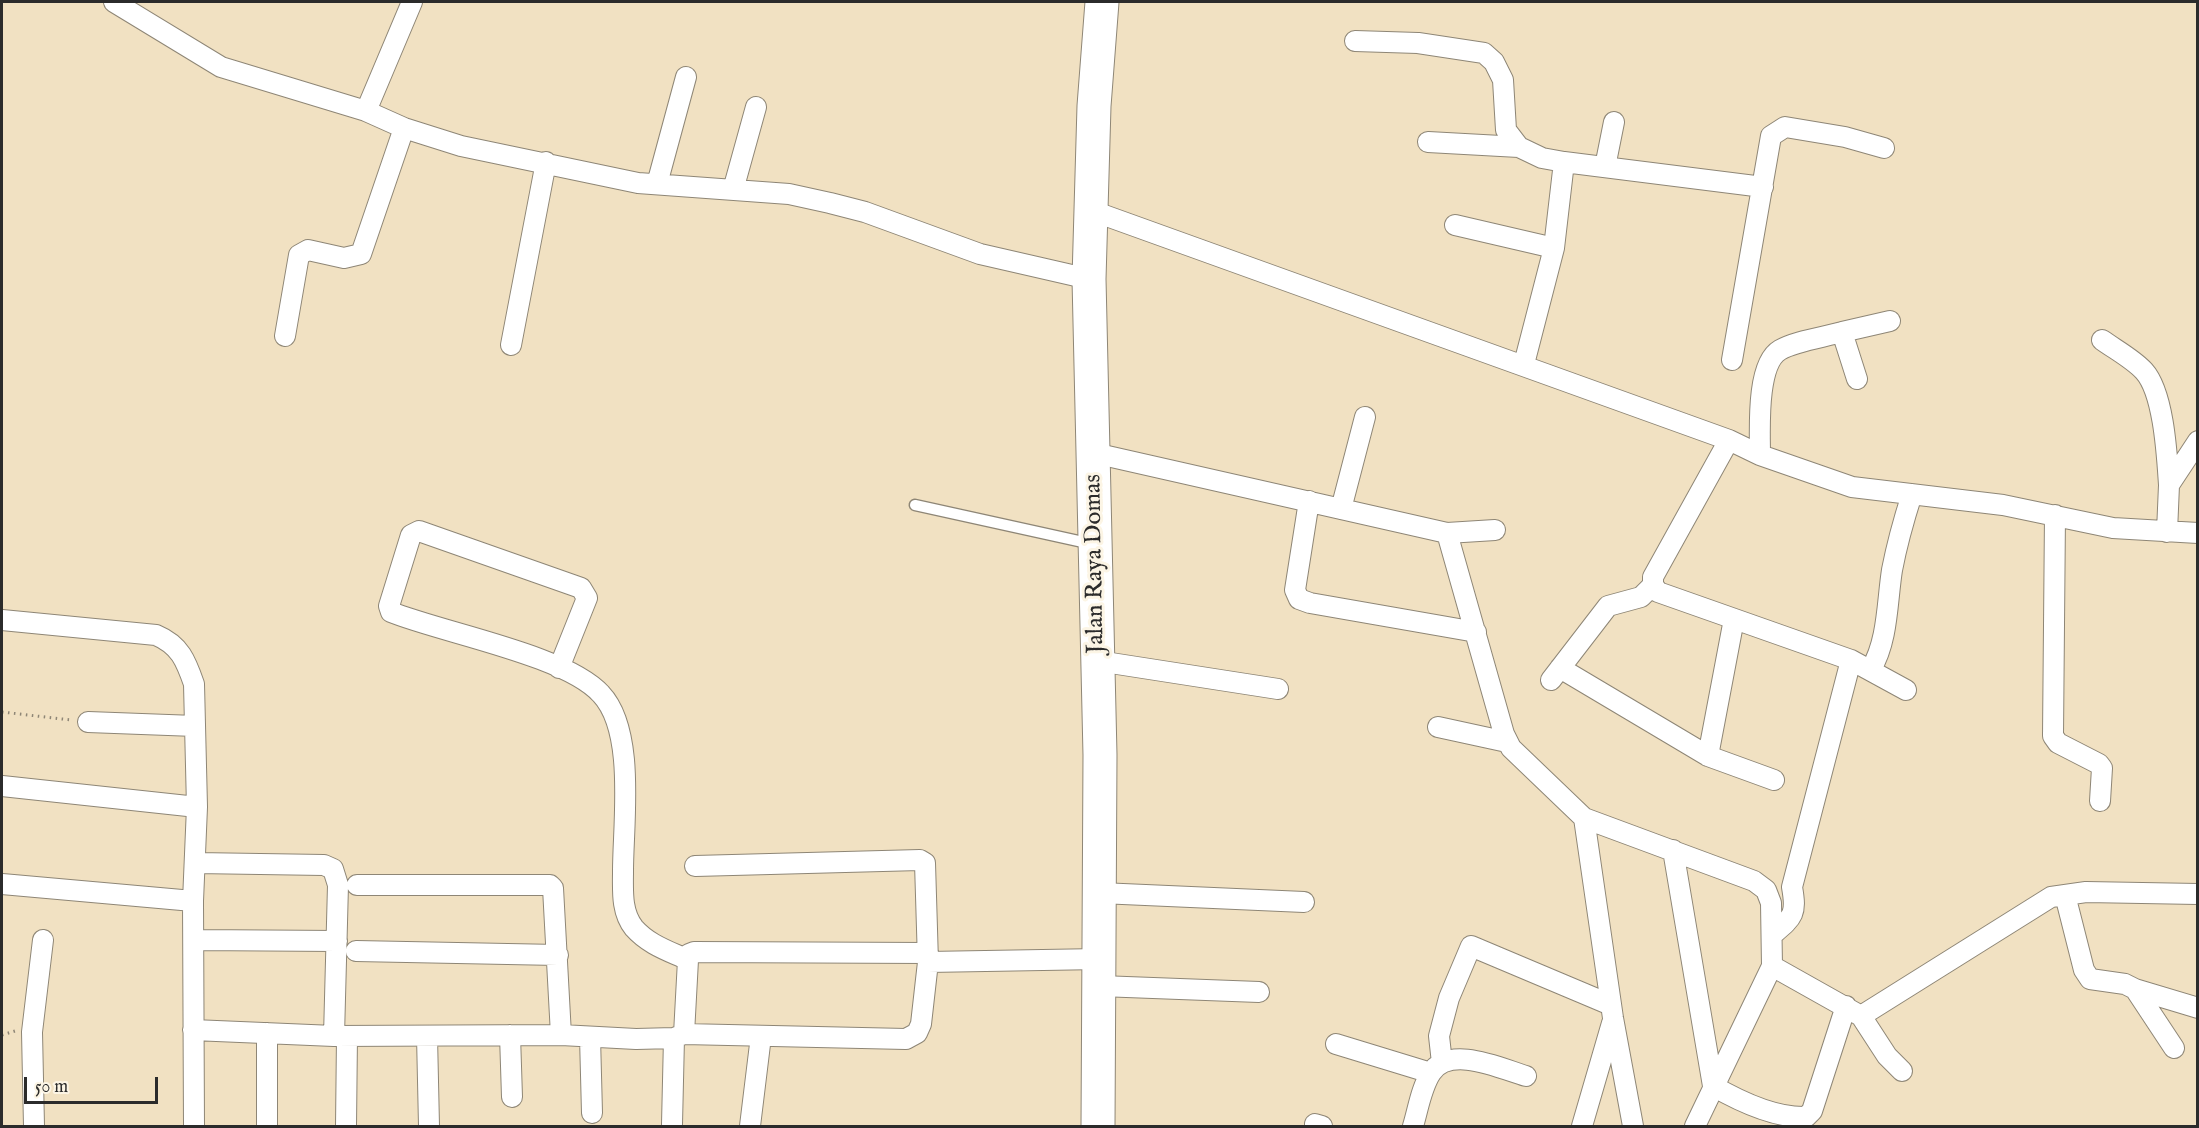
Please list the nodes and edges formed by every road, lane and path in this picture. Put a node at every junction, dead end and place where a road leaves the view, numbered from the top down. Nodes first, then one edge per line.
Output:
1 (114, 2) edge
2 (412, 2) edge
3 (1102, 2) edge
4 (1355, 41) dead end
5 (686, 77) dead end
6 (756, 107) dead end
7 (366, 111) junction
8 (1614, 122) dead end
9 (404, 128) junction
10 (1428, 142) dead end
11 (1519, 147) junction
12 (1884, 148) dead end
13 (546, 162) junction
14 (1563, 162) junction
15 (1605, 167) junction
16 (657, 184) junction
17 (1763, 187) junction
18 (733, 190) junction
19 (1090, 210) junction
20 (1455, 225) dead end
21 (1554, 248) junction
22 (1089, 279) junction
23 (1890, 321) dead end
24 (1842, 332) junction
25 (285, 336) dead end
26 (2102, 340) dead end
27 (511, 345) dead end
28 (1732, 360) dead end
29 (1524, 364) junction
30 (1857, 379) dead end
31 (1365, 417) dead end
32 (1729, 441) junction
33 (2198, 441) edge
34 (1094, 453) junction
35 (1760, 455) junction
36 (2169, 485) junction
37 (1912, 494) junction
38 (1309, 501) junction
39 (915, 505) dead end
40 (1341, 509) junction
41 (2055, 515) junction
42 (1495, 530) dead end
43 (2167, 532) junction
44 (1447, 533) junction
45 (2197, 534) edge
46 (1095, 544) junction
47 (1653, 585) junction
48 (1734, 619) junction
49 (2, 620) edge
50 (1476, 632) junction
51 (1851, 660) junction
52 (1098, 661) junction
53 (559, 668) junction
54 (1870, 669) junction
55 (1278, 689) dead end
56 (1906, 690) dead end
57 (2, 712) edge
58 (88, 722) joint
59 (195, 726) junction
60 (1438, 727) dead end
61 (1507, 741) junction
62 (1708, 756) junction
63 (1774, 780) dead end
64 (2, 786) edge
65 (2100, 801) dead end
66 (197, 807) junction
67 (1584, 818) junction
68 (1672, 850) junction
69 (196, 863) junction
70 (695, 866) dead end
71 (2, 884) edge
72 (357, 885) dead end
73 (1100, 893) junction
74 (2198, 894) edge
75 (2065, 895) junction
76 (193, 901) junction
77 (1304, 902) dead end
78 (1772, 935) junction
79 (43, 940) dead end
80 (195, 940) junction
81 (338, 941) junction
82 (356, 951) dead end
83 (558, 955) junction
84 (928, 957) junction
85 (688, 960) junction
86 (1772, 966) junction
87 (1100, 972) junction
88 (2135, 989) junction
89 (1259, 992) dead end
90 (2198, 1008) edge
91 (1612, 1011) junction
92 (1853, 1011) junction
93 (193, 1030) junction
94 (267, 1033) junction
95 (510, 1035) junction
96 (561, 1035) junction
97 (340, 1036) junction
98 (427, 1036) junction
99 (679, 1036) junction
100 (761, 1036) junction
101 (590, 1037) junction
102 (1336, 1044) dead end
103 (2174, 1048) dead end
104 (1436, 1068) junction
105 (1902, 1071) dead end
106 (1526, 1076) dead end
107 (1713, 1086) junction
108 (512, 1097) dead end
109 (592, 1113) dead end
110 (1794, 1122) edge
111 (672, 1124) dead end
112 (34, 1126) edge
113 (194, 1126) edge
114 (267, 1126) edge
115 (346, 1126) edge
116 (429, 1126) edge
117 (750, 1126) edge
118 (1098, 1126) edge
119 (1413, 1126) edge
120 (1582, 1126) edge
121 (1633, 1126) edge
122 (1695, 1126) edge

1 - 7 street
2 - 7 street
3 - 19 highway, Jalan Raya Domas
4 - 11 street
5 - 16 street
6 - 18 street
7 - 9 street
8 - 15 street
9 - 13 street
9 - 25 street
10 - 11 street
11 - 14 street
12 - 17 street
13 - 16 street
13 - 27 street
14 - 15 street
14 - 21 street
15 - 17 street
16 - 18 street
17 - 28 street
18 - 22 street
19 - 22 highway, Jalan Raya Domas
19 - 29 street
20 - 21 street
21 - 29 street
22 - 34 highway, Jalan Raya Domas
23 - 24 street
24 - 30 street
24 - 35 street
26 - 36 street
29 - 32 street
31 - 40 street
32 - 35 street
32 - 47 street
33 - 36 street
34 - 38 street
34 - 46 highway, Jalan Raya Domas
35 - 37 street
36 - 43 street
37 - 41 street
37 - 54 street
38 - 40 street
38 - 50 street
39 - 46 lane
40 - 44 street
41 - 43 street
41 - 65 street
42 - 44 street
43 - 45 street
44 - 50 street
46 - 52 highway, Jalan Raya Domas
47 - 48 street
47 - 62 street
48 - 51 street
48 - 62 street
49 - 59 street
50 - 61 street
51 - 54 street
51 - 78 street
52 - 55 street
52 - 73 highway, Jalan Raya Domas
53 - 53 street
53 - 85 street
54 - 56 street
57 - 58 path
58 - 59 street
59 - 66 street
60 - 61 street
61 - 67 street
62 - 63 street
64 - 66 street
66 - 69 street
67 - 68 street
67 - 91 street
68 - 78 street
68 - 107 street
69 - 76 street
69 - 81 street
70 - 84 street
71 - 76 street
72 - 83 street
73 - 77 street
73 - 87 highway, Jalan Raya Domas
74 - 75 street
75 - 88 street
75 - 92 street
76 - 80 street
78 - 86 street
79 - 112 street
80 - 81 street
80 - 93 street
81 - 97 street
82 - 83 street
83 - 96 street
84 - 85 street
84 - 87 street
84 - 100 street
85 - 99 street
86 - 92 street
86 - 107 street
87 - 89 street
87 - 118 highway, Jalan Raya Domas
88 - 90 street
88 - 103 street
91 - 104 street
91 - 120 street
91 - 121 street
92 - 105 street
92 - 110 street
93 - 94 street
93 - 113 street
94 - 97 street
94 - 114 street
95 - 96 street
95 - 98 street
95 - 108 street
96 - 101 street
97 - 98 street
97 - 115 street
98 - 116 street
99 - 100 street
99 - 101 street
99 - 111 street
100 - 117 street
101 - 109 street
102 - 104 street
104 - 106 street
104 - 119 street
107 - 110 street
107 - 122 street

